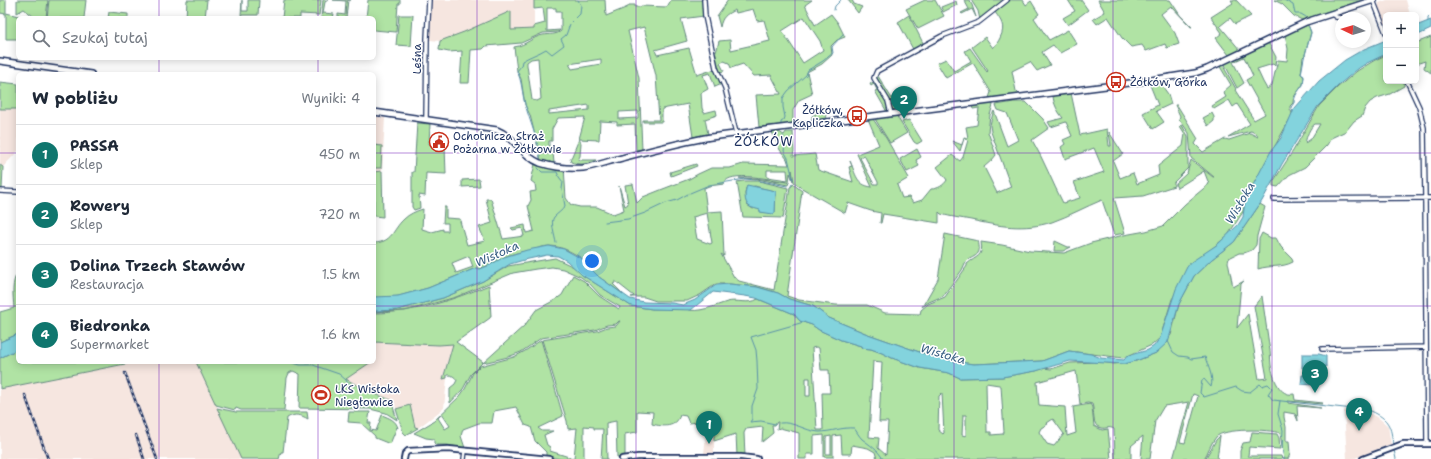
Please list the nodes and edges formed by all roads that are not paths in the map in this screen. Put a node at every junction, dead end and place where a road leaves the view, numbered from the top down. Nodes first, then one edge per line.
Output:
1 (429, 0) edge
2 (704, 0) edge
3 (1007, 0) edge
4 (1373, 0) edge
5 (1332, 14) junction
6 (1335, 16) edge
7 (1383, 26) edge
8 (0, 61) edge
9 (77, 72) edge
10 (1408, 84) edge
11 (376, 112) edge
12 (891, 114) junction
13 (426, 119) junction
14 (736, 133) junction
15 (0, 191) edge
16 (16, 192) edge
17 (1426, 198) junction
18 (1431, 198) edge
19 (1274, 200) dead end
20 (1426, 347) junction
21 (1322, 349) dead end
22 (1429, 444) edge
23 (465, 451) junction
24 (404, 459) edge
25 (464, 459) edge
26 (549, 459) edge
27 (622, 459) edge
28 (697, 459) edge
29 (756, 459) edge
30 (1363, 459) edge

1 - 13 street, Leśna
2 - 14 street
3 - 12 street
4 - 5 main road
4 - 7 street
5 - 6 street
5 - 12 main road
8 - 9 main road
10 - 17 street
11 - 13 main road
12 - 14 main road
13 - 14 main road
15 - 16 street
17 - 18 street
17 - 19 street
17 - 20 street
20 - 21 street
20 - 22 street
22 - 30 street
23 - 24 street
23 - 25 street
23 - 26 street
27 - 28 street
28 - 29 street

